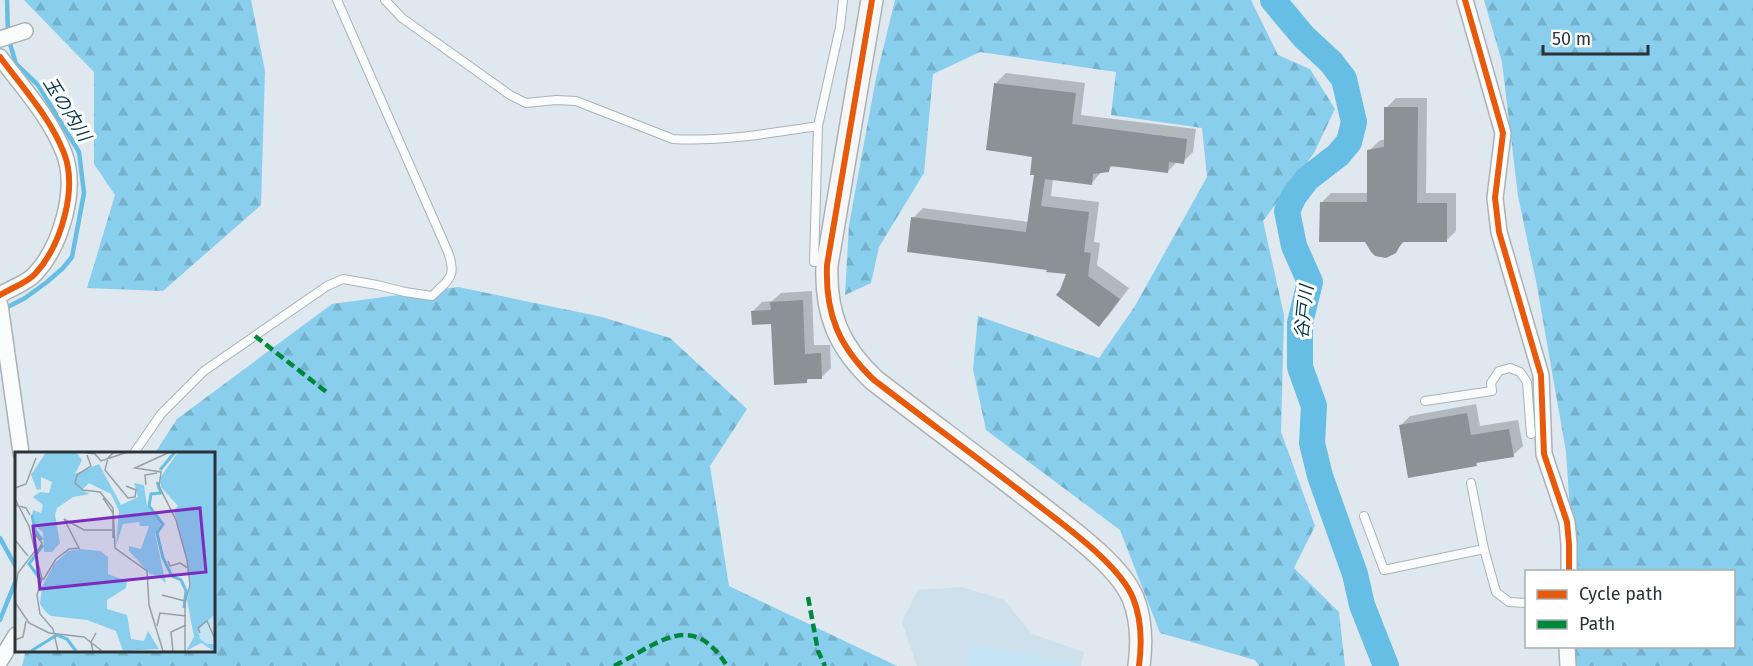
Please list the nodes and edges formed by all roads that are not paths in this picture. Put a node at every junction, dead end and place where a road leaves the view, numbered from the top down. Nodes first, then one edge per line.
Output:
1 (337, 0) edge
2 (385, 0) edge
3 (843, 0) edge
4 (872, 0) edge
5 (1465, 0) edge
6 (21, 33) dead end
7 (0, 39) edge
8 (0, 57) edge
9 (818, 126) junction
10 (814, 262) dead end
11 (0, 295) edge
12 (0, 305) edge
13 (1425, 401) dead end
14 (1531, 434) joint
15 (21, 452) edge
16 (135, 452) edge
17 (1544, 454) junction
18 (1471, 483) dead end
19 (1364, 516) dead end
20 (1484, 549) junction
21 (1569, 570) edge
22 (1525, 603) edge
23 (15, 637) edge
24 (1567, 648) edge
25 (0, 661) edge
26 (1139, 666) edge
27 (1568, 666) edge

1 - 16 lane
2 - 9 lane
3 - 9 lane
4 - 26 street
5 - 17 street
6 - 7 street
8 - 11 street
9 - 10 lane
12 - 15 street
13 - 14 lane
14 - 17 street
17 - 21 street
18 - 20 lane
19 - 20 lane
20 - 22 lane
23 - 25 street
24 - 27 street

